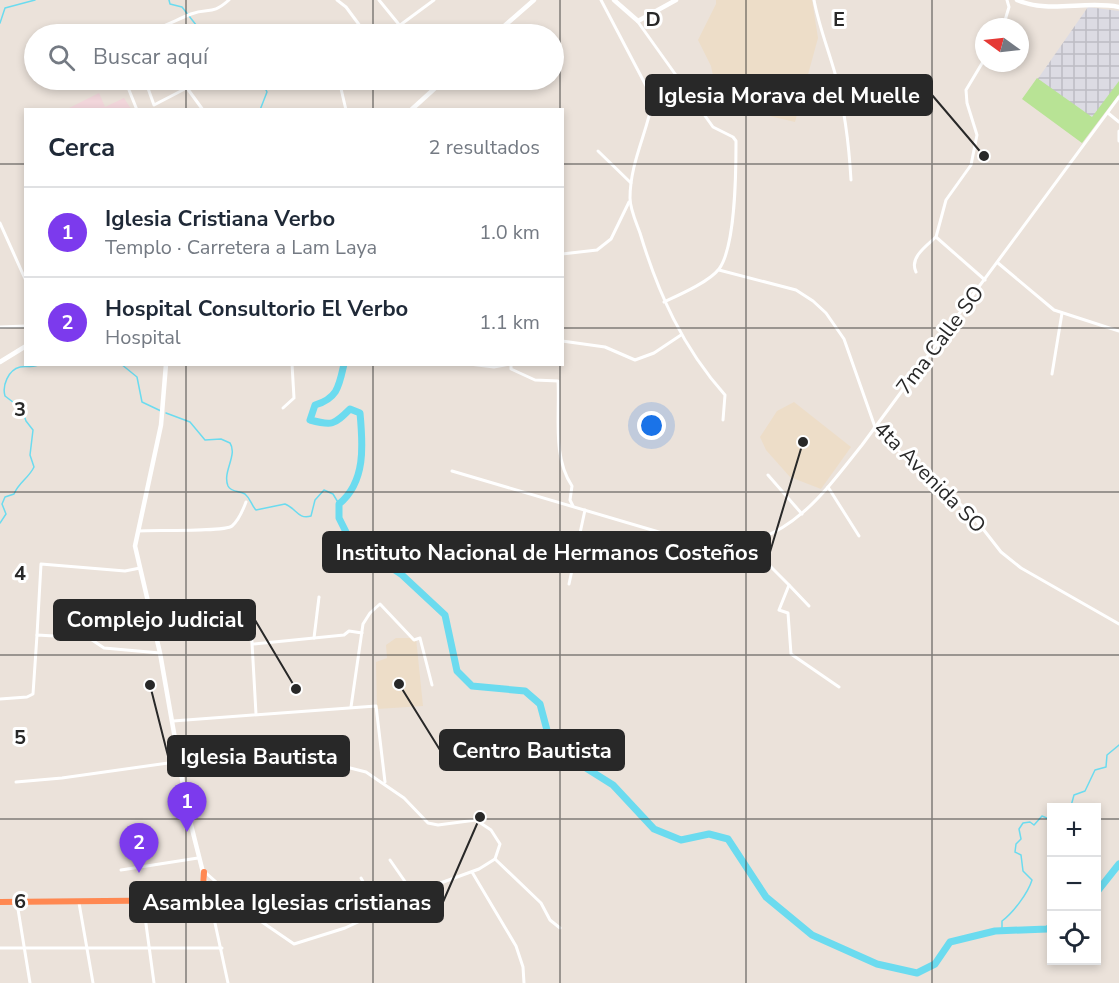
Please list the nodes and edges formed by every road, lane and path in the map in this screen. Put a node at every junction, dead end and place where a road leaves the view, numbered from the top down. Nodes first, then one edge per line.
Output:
1 (229, 0) edge
2 (337, 0) edge
3 (379, 0) edge
4 (434, 0) edge
5 (534, 0) edge
6 (601, 0) edge
7 (614, 0) edge
8 (676, 0) edge
9 (814, 0) edge
10 (1007, 0) edge
11 (1018, 0) edge
12 (1009, 7) junction
13 (1119, 7) edge
14 (1006, 18) edge
15 (638, 21) junction
16 (172, 24) edge
17 (359, 24) edge
18 (399, 24) edge
19 (405, 24) edge
20 (506, 24) edge
21 (977, 72) edge
22 (130, 90) edge
23 (148, 90) edge
24 (183, 90) edge
25 (188, 90) edge
26 (341, 90) edge
27 (433, 90) edge
28 (1119, 97) edge
29 (136, 108) edge
30 (202, 108) edge
31 (346, 108) edge
32 (413, 108) edge
33 (1108, 113) junction
34 (1119, 122) edge
35 (1119, 131) edge
36 (1119, 141) edge
37 (598, 151) dead end
38 (851, 180) dead end
39 (631, 183) junction
40 (630, 201) junction
41 (0, 223) edge
42 (936, 237) junction
43 (564, 254) edge
44 (998, 263) junction
45 (719, 270) junction
46 (916, 272) dead end
47 (24, 277) edge
48 (985, 280) junction
49 (664, 302) junction
50 (1062, 313) junction
51 (24, 326) edge
52 (0, 327) edge
53 (1119, 331) edge
54 (681, 335) junction
55 (564, 341) edge
56 (24, 347) edge
57 (0, 362) edge
58 (166, 366) edge
59 (292, 366) edge
60 (510, 366) edge
61 (1052, 374) dead end
62 (283, 408) dead end
63 (723, 420) dead end
64 (874, 427) junction
65 (452, 471) dead end
66 (768, 475) dead end
67 (827, 487) junction
68 (246, 502) dead end
69 (573, 506) junction
70 (585, 510) junction
71 (802, 514) junction
72 (136, 531) junction
73 (859, 536) dead end
74 (760, 537) junction
75 (140, 568) junction
76 (569, 584) dead end
77 (789, 585) junction
78 (319, 597) dead end
79 (809, 606) dead end
80 (1119, 624) edge
81 (156, 632) junction
82 (362, 633) junction
83 (37, 635) junction
84 (314, 638) junction
85 (253, 644) junction
86 (160, 653) junction
87 (432, 685) dead end
88 (839, 687) dead end
89 (0, 699) edge
90 (351, 707) junction
91 (256, 714) junction
92 (173, 721) junction
93 (179, 762) junction
94 (16, 782) dead end
95 (385, 784) junction
96 (200, 858) junction
97 (495, 859) junction
98 (390, 860) dead end
99 (121, 870) dead end
100 (204, 872) junction
101 (472, 872) junction
102 (361, 878) dead end
103 (413, 893) junction
104 (210, 900) junction
105 (79, 901) junction
106 (142, 901) junction
107 (190, 901) junction
108 (0, 902) edge
109 (17, 902) junction
110 (380, 912) junction
111 (215, 919) junction
112 (560, 928) dead end
113 (0, 948) edge
114 (24, 948) junction
115 (150, 948) junction
116 (222, 948) junction
117 (86, 949) junction
118 (30, 983) edge
119 (93, 983) edge
120 (154, 983) edge
121 (228, 983) edge
122 (524, 983) edge

1 - 16 street
2 - 17 street
3 - 18 street
4 - 19 street
5 - 20 main road
6 - 39 street
7 - 15 main road
8 - 15 main road
9 - 38 street
10 - 12 street
11 - 12 street
11 - 13 main road
12 - 14 street
15 - 45 street
21 - 42 street
22 - 29 street
23 - 24 street
25 - 30 street
26 - 31 street
27 - 32 main road
28 - 33 street, 7ma Calle SO
33 - 34 street
33 - 44 street, 7ma Calle SO
35 - 36 street
37 - 39 street
39 - 40 street
40 - 43 street
40 - 49 street
41 - 47 street
42 - 46 street
42 - 48 street
44 - 48 street, 7ma Calle SO
44 - 50 street
45 - 49 street
45 - 64 street, 4ta Avenida SO
48 - 64 street, 7ma Calle SO
49 - 54 street
50 - 53 street
50 - 61 street
51 - 52 street
54 - 55 street
54 - 63 street
56 - 57 main road
58 - 72 main road
59 - 62 street
60 - 69 street
64 - 67 street, 7ma Calle SO
64 - 80 street, 4ta Avenida SO
65 - 69 street, 7ma Calle SO
66 - 71 street
67 - 71 street, 7ma Calle SO
67 - 73 street
68 - 72 street
69 - 70 street, 7ma Calle SO
70 - 74 street, 7ma Calle SO
70 - 76 street
71 - 74 street, 7ma Calle SO
72 - 75 main road
74 - 77 street
75 - 81 main road
75 - 83 street
77 - 79 street
77 - 88 street
78 - 84 street
81 - 85 street
81 - 86 main road
82 - 84 street
82 - 87 street
82 - 90 street
83 - 86 street
83 - 89 street
84 - 85 street
85 - 91 street
86 - 92 main road
90 - 91 street
90 - 95 street
91 - 92 street
92 - 93 main road
93 - 94 street
93 - 95 street
93 - 96 main road
95 - 97 street
96 - 99 street
96 - 100 main road
97 - 101 street
97 - 112 street
98 - 103 street
100 - 104 main road
100 - 107 highway
100 - 110 street
101 - 103 street
101 - 122 street
102 - 110 street
103 - 110 street
104 - 107 highway
104 - 111 street
105 - 106 highway
105 - 109 highway
105 - 117 street
106 - 107 highway
106 - 115 street
107 - 111 highway
108 - 109 highway
109 - 114 street
111 - 116 street
113 - 114 street
114 - 117 street
114 - 118 street
115 - 116 street
115 - 117 street
115 - 120 street
116 - 121 street
117 - 119 street

